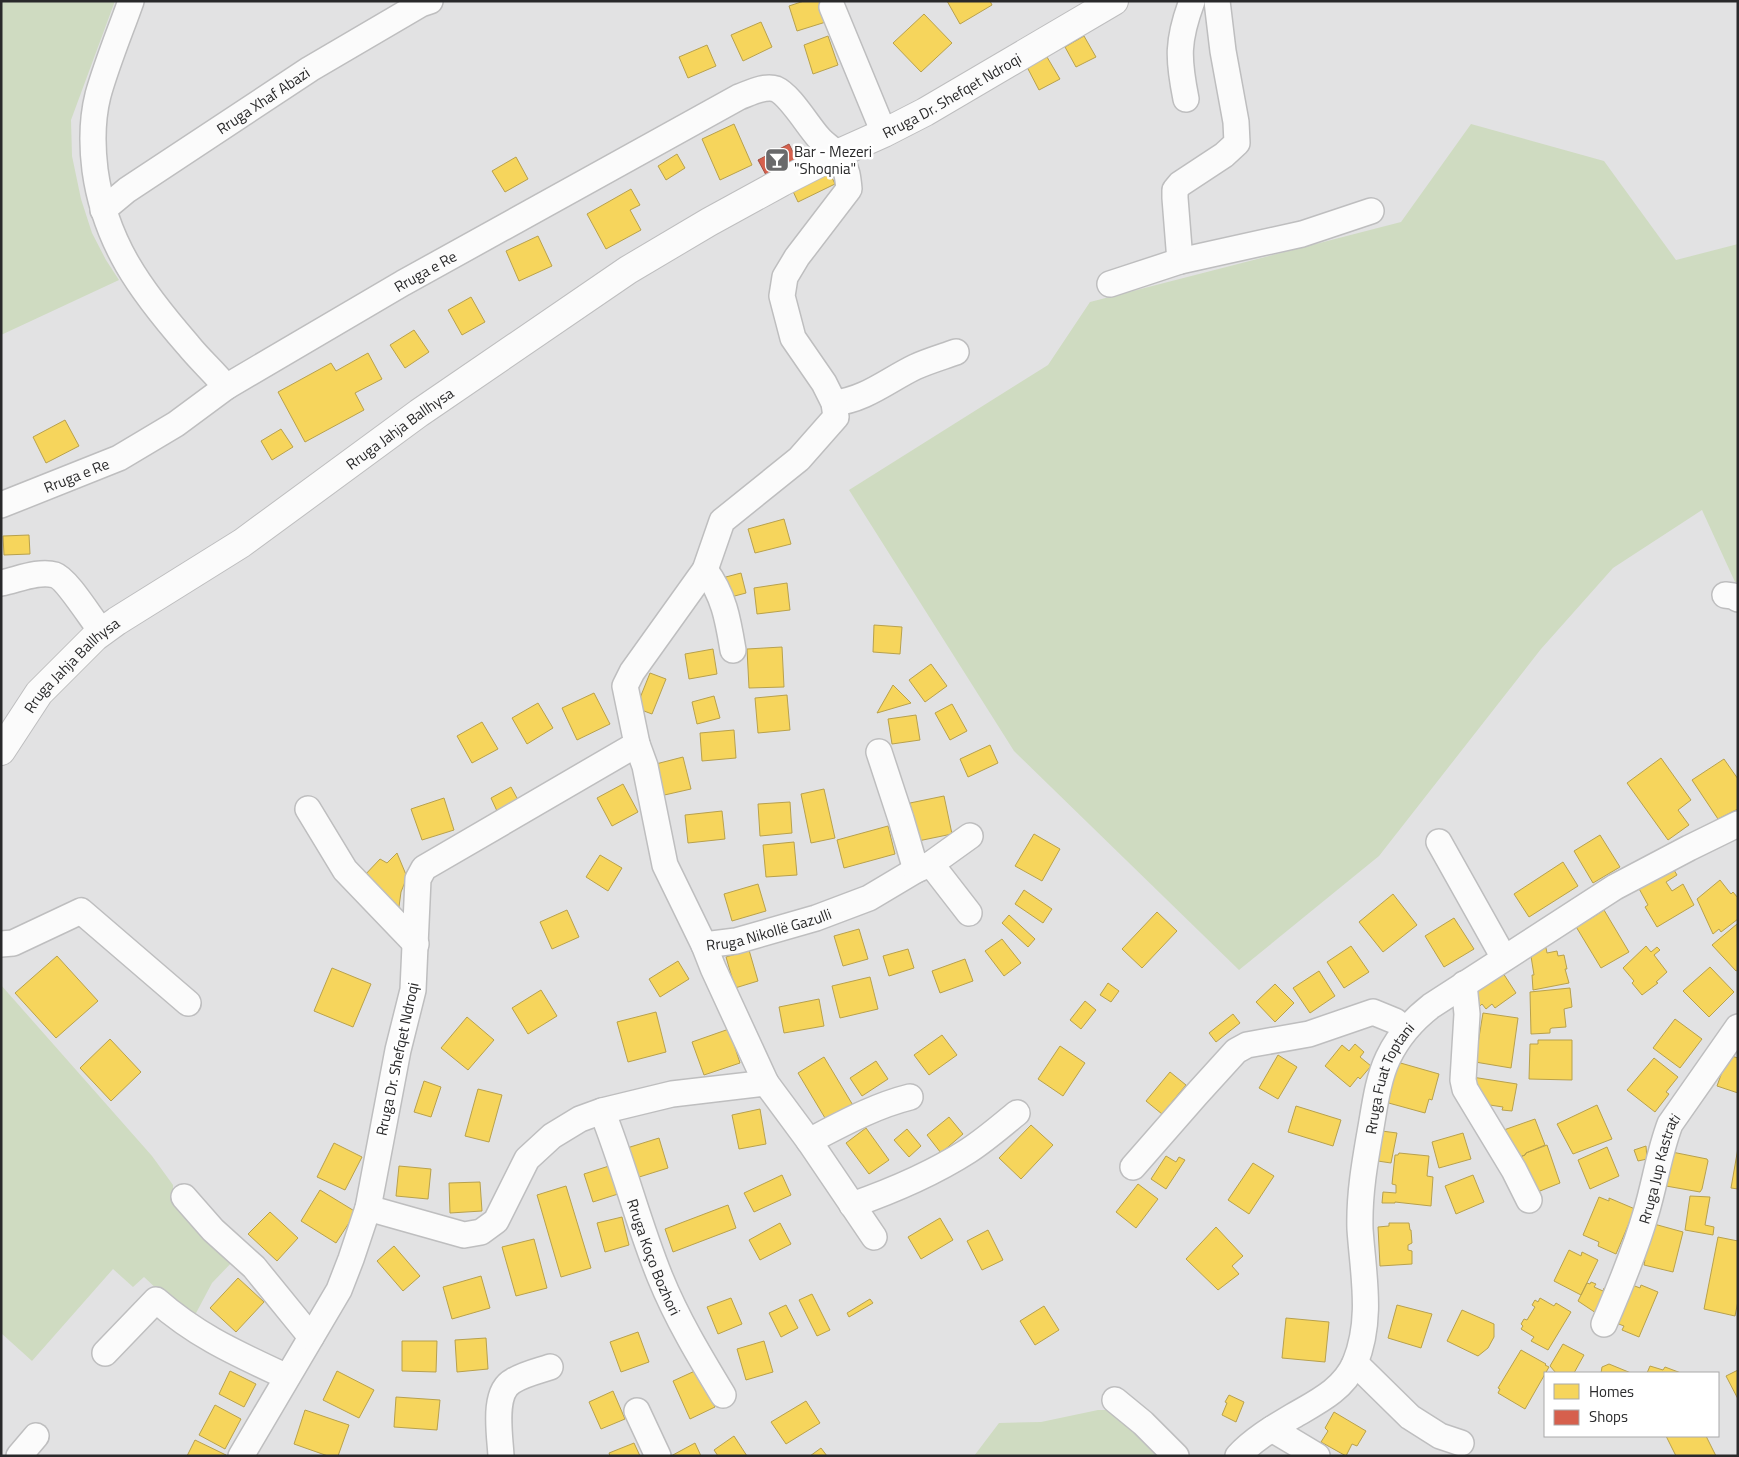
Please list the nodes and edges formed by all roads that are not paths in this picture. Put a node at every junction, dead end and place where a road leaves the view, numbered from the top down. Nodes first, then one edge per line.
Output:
1 (131, 1) edge
2 (430, 1) edge
3 (1114, 1) edge
4 (1192, 1) edge
5 (1217, 1) edge
6 (832, 8) dead end
7 (1186, 99) dead end
8 (884, 133) junction
9 (837, 154) junction
10 (103, 210) junction
11 (1371, 211) dead end
12 (1180, 261) junction
13 (1110, 284) dead end
14 (956, 352) dead end
15 (226, 388) junction
16 (834, 403) junction
17 (1, 505) edge
18 (705, 570) junction
19 (1, 584) edge
20 (102, 632) junction
21 (733, 650) dead end
22 (637, 744) junction
23 (1, 751) edge
24 (879, 752) dead end
25 (308, 809) dead end
26 (1738, 824) edge
27 (970, 836) dead end
28 (1439, 842) dead end
29 (924, 867) junction
30 (969, 913) dead end
31 (1, 944) edge
32 (416, 944) junction
33 (704, 945) junction
34 (1504, 958) junction
35 (1464, 984) junction
36 (188, 1003) dead end
37 (1738, 1027) edge
38 (1405, 1029) junction
39 (766, 1083) junction
40 (910, 1097) dead end
41 (602, 1111) junction
42 (1017, 1113) dead end
43 (809, 1141) junction
44 (1133, 1167) dead end
45 (184, 1197) dead end
46 (1529, 1200) dead end
47 (852, 1204) junction
48 (368, 1208) junction
49 (874, 1237) dead end
50 (1604, 1324) dead end
51 (311, 1337) junction
52 (105, 1352) dead end
53 (1355, 1363) junction
54 (550, 1366) dead end
55 (287, 1377) junction
56 (722, 1395) dead end
57 (1115, 1400) dead end
58 (637, 1411) dead end
59 (1272, 1429) junction
60 (36, 1436) dead end
61 (1462, 1443) dead end
62 (19, 1456) edge
63 (242, 1456) edge
64 (501, 1456) edge
65 (658, 1456) edge
66 (1176, 1456) edge
67 (1238, 1456) edge
68 (1317, 1456) edge

1 - 10 street
2 - 10 street, Rruga Xhaf Abazi
3 - 8 main road, Rruga Dr. Shefqet Ndroqi
4 - 7 street
5 - 12 street
6 - 8 street
8 - 9 main road, Rruga Dr. Shefqet Ndroqi
9 - 15 street, Rruga e Re
9 - 16 street
9 - 20 main road, Rruga Jahja Ballhysa
10 - 15 street
11 - 12 street
12 - 13 street
14 - 16 street
15 - 17 street, Rruga e Re
16 - 18 street
18 - 21 street
18 - 22 street
19 - 20 street
20 - 23 main road, Rruga Jahja Ballhysa
22 - 32 street, Rruga Dr. Shefqet Ndroqi
22 - 33 street, Rruga Nikollë Gazulli
24 - 29 street
25 - 32 street
26 - 34 street, Rruga Fuat Toptani
27 - 29 street, Rruga Nikollë Gazulli
28 - 34 street
29 - 30 street
29 - 33 street, Rruga Nikollë Gazulli
31 - 36 street
32 - 48 street, Rruga Dr. Shefqet Ndroqi
33 - 39 street
34 - 35 street, Rruga Fuat Toptani
35 - 38 street, Rruga Fuat Toptani
35 - 46 street
37 - 50 street, Rruga Jup Kastrati
38 - 44 street
38 - 53 street, Rruga Fuat Toptani
39 - 41 street
39 - 43 street
40 - 43 street
41 - 48 street
41 - 56 street, Rruga Koço Bozhori
42 - 47 street
43 - 47 street
45 - 51 street
47 - 49 street
48 - 51 street, Rruga Dr. Shefqet Ndroqi
51 - 55 street, Rruga Dr. Shefqet Ndroqi
52 - 55 street
53 - 59 street, Rruga Fuat Toptani
53 - 61 street
54 - 64 street
55 - 63 street, Rruga Dr. Shefqet Ndroqi
57 - 66 street
58 - 65 street
59 - 67 street, Rruga Fuat Toptani
59 - 68 street
60 - 62 street

